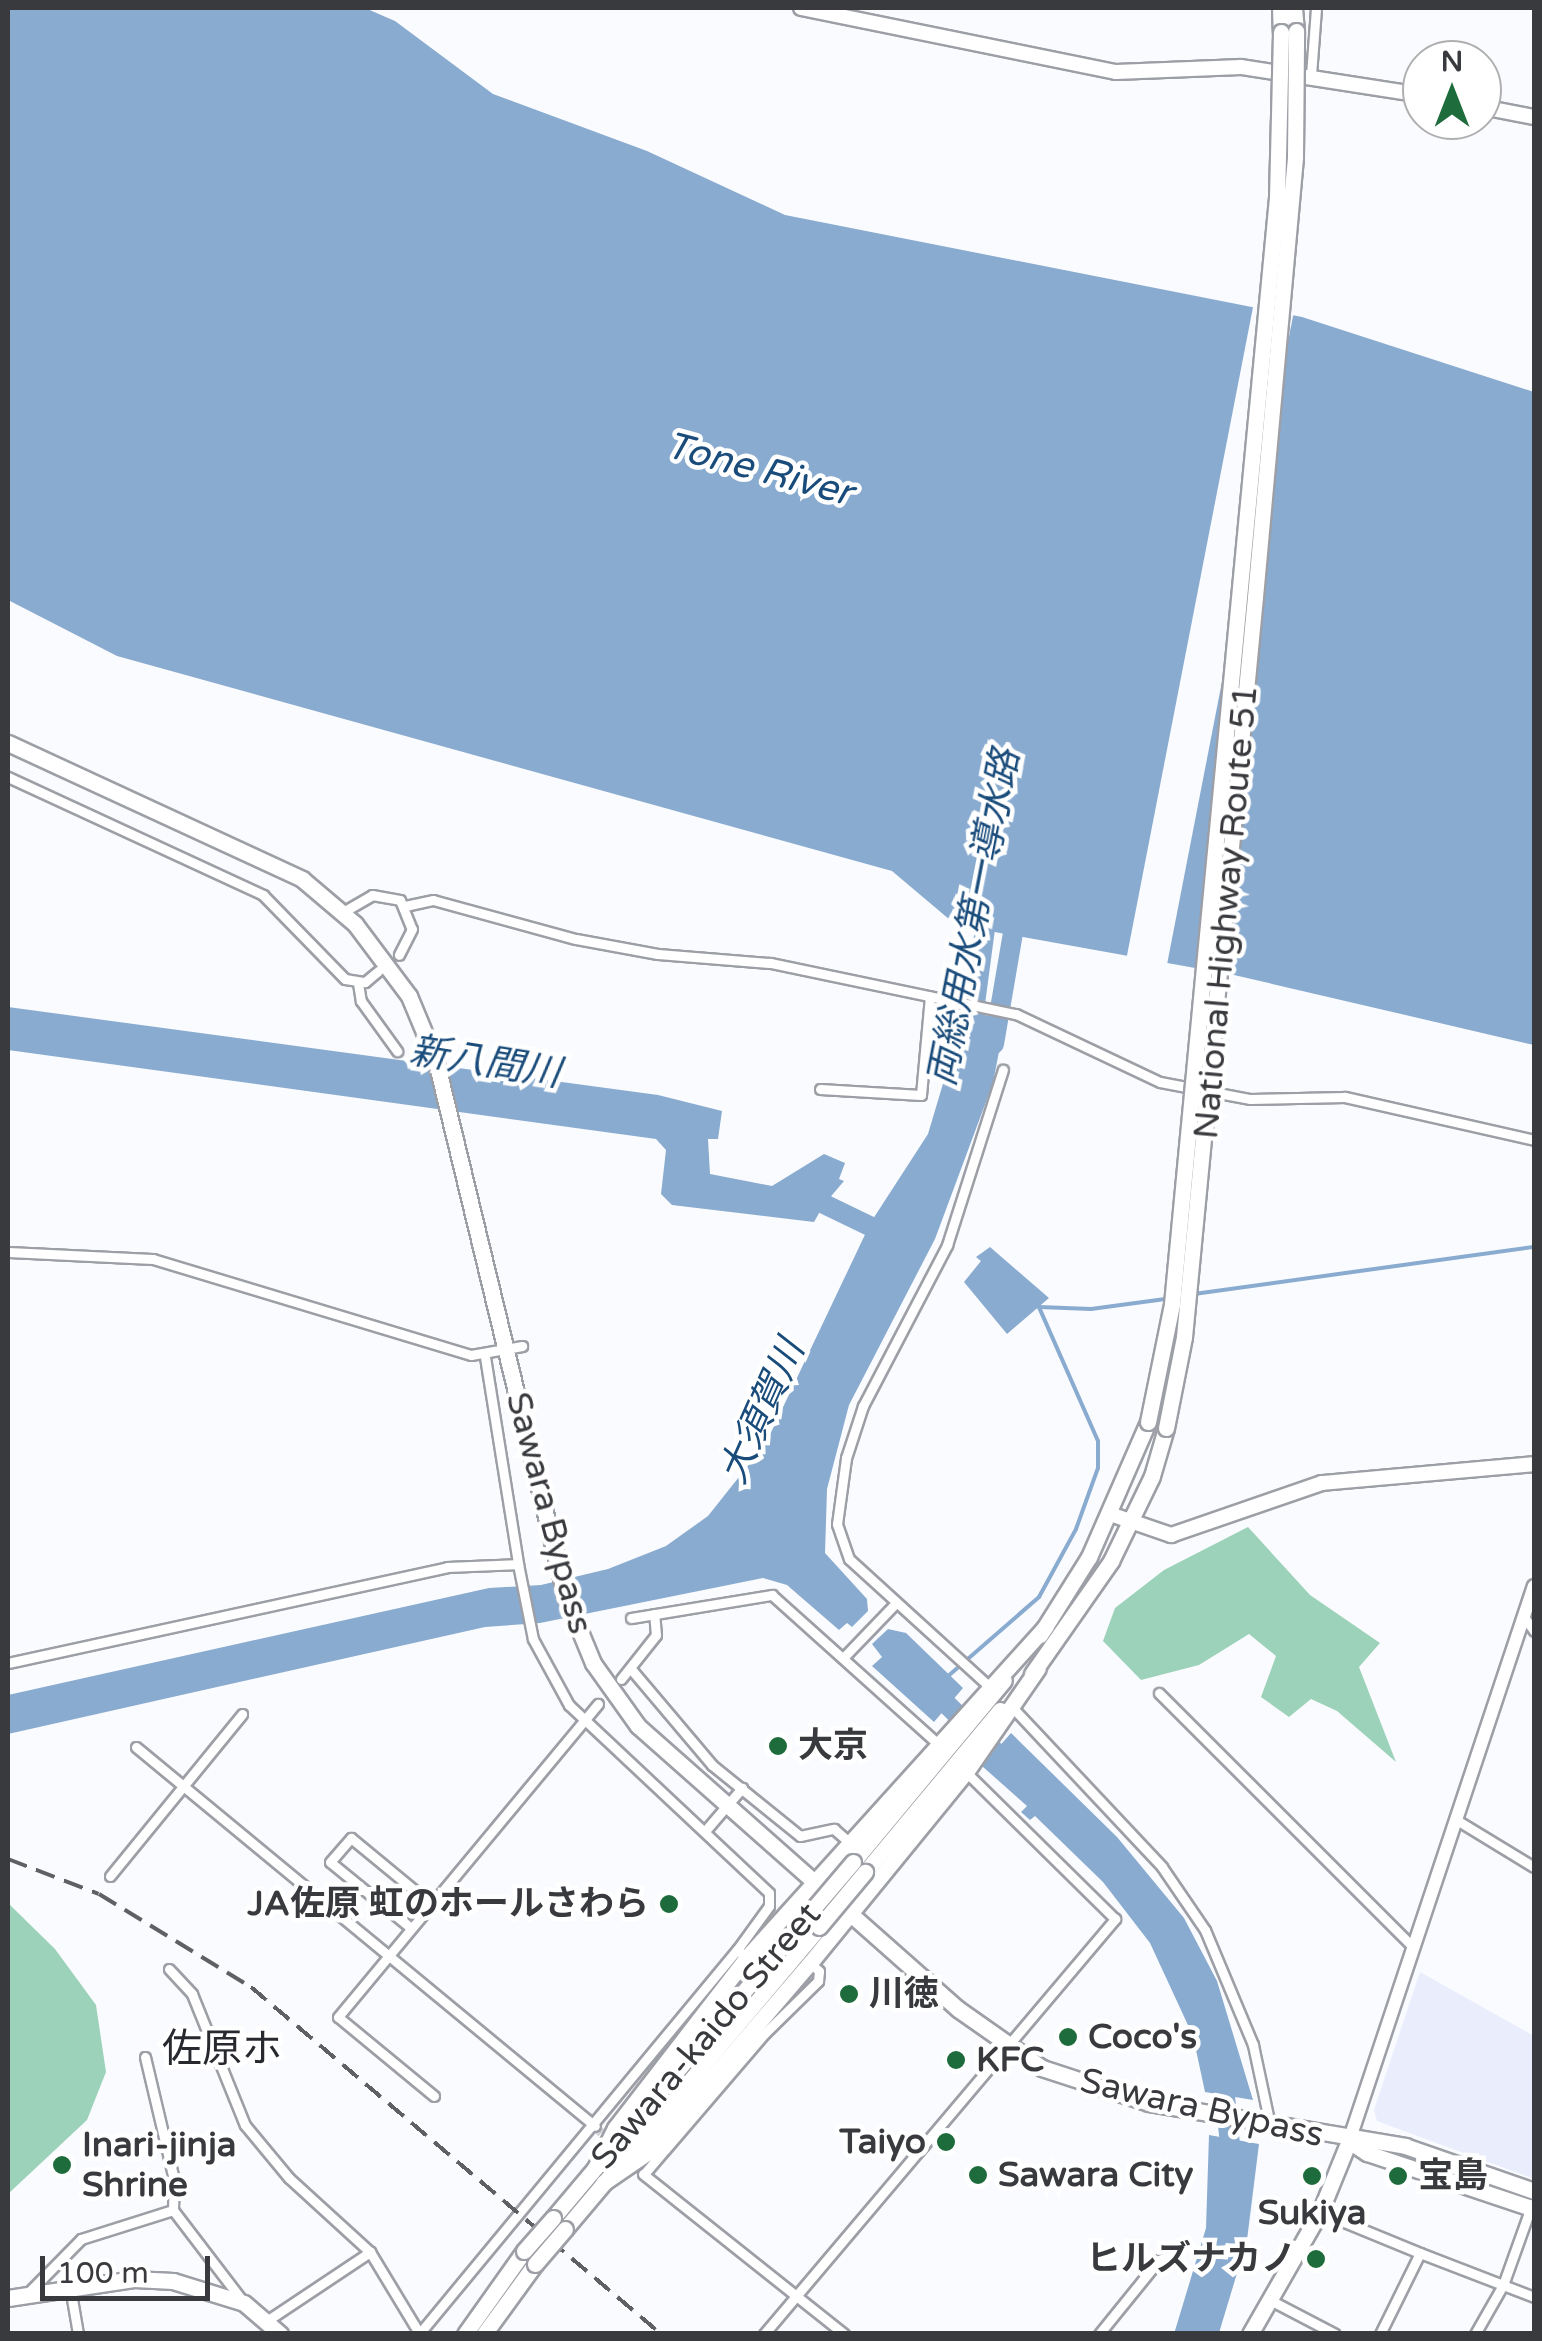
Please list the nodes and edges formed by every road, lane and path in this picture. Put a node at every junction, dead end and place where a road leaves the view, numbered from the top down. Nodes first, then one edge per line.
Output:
1 (801, 8) edge
2 (1280, 8) edge
3 (1294, 8) edge
4 (1316, 8) edge
5 (1312, 75) junction
6 (1402, 91) edge
7 (1502, 110) edge
8 (1534, 117) edge
9 (8, 742) edge
10 (8, 777) edge
11 (406, 906) junction
12 (343, 912) junction
13 (399, 955) dead end
14 (378, 971) dead end
15 (358, 984) junction
16 (930, 996) junction
17 (397, 1052) dead end
18 (1003, 1070) dead end
19 (820, 1089) dead end
20 (1534, 1140) edge
21 (8, 1252) edge
22 (522, 1346) dead end
23 (505, 1351) junction
24 (485, 1357) junction
25 (1534, 1464) edge
26 (1110, 1514) junction
27 (1130, 1525) junction
28 (518, 1568) junction
29 (1534, 1586) edge
30 (894, 1605) junction
31 (654, 1614) junction
32 (1524, 1617) junction
33 (630, 1618) dead end
34 (1534, 1631) edge
35 (843, 1658) junction
36 (8, 1662) edge
37 (631, 1669) junction
38 (622, 1680) dead end
39 (1159, 1693) dead end
40 (997, 1701) junction
41 (598, 1704) dead end
42 (242, 1714) dead end
43 (584, 1721) junction
44 (136, 1746) dead end
45 (956, 1751) junction
46 (184, 1786) junction
47 (742, 1788) junction
48 (727, 1805) junction
49 (1455, 1819) junction
50 (706, 1831) junction
51 (848, 1841) junction
52 (1534, 1866) edge
53 (110, 1876) dead end
54 (814, 1880) junction
55 (431, 1904) junction
56 (850, 1914) junction
57 (411, 1928) junction
58 (1411, 1945) junction
59 (742, 1953) junction
60 (388, 1957) junction
61 (810, 1964) junction
62 (169, 1969) dead end
63 (1007, 2046) junction
64 (145, 2057) dead end
65 (434, 2096) dead end
66 (594, 2124) junction
67 (1266, 2124) junction
68 (1349, 2141) junction
69 (599, 2176) junction
70 (1534, 2201) edge
71 (174, 2210) junction
72 (1320, 2212) junction
73 (370, 2252) junction
74 (1178, 2253) dead end
75 (1420, 2253) junction
76 (530, 2257) junction
77 (1503, 2285) junction
78 (70, 2288) junction
79 (26, 2295) junction
80 (796, 2295) junction
81 (1534, 2297) edge
82 (8, 2298) edge
83 (1270, 2300) junction
84 (244, 2303) junction
85 (268, 2320) junction
86 (419, 2333) edge
87 (78, 2334) edge
88 (280, 2334) edge
89 (466, 2334) edge
90 (484, 2334) edge
91 (764, 2334) edge
92 (844, 2334) edge
93 (1099, 2334) edge
94 (1250, 2334) edge
95 (1335, 2334) edge
96 (1380, 2334) edge
97 (1475, 2334) edge

1 - 5 main road
2 - 26 highway, National Highway Route 51, bridge
3 - 27 highway, National Highway Route 51, bridge
4 - 5 street
5 - 6 main road
7 - 8 main road
9 - 12 highway, Sawara Bypass
10 - 15 street
11 - 12 street
11 - 13 street
11 - 16 street
12 - 23 highway, Sawara Bypass
14 - 15 street
15 - 17 street
16 - 19 street
16 - 20 street
18 - 30 street
21 - 24 street
22 - 23 street
23 - 24 street
23 - 48 highway, Sawara Bypass
24 - 28 street
25 - 27 main road
26 - 27 main road
26 - 40 highway, National Highway Route 51
27 - 40 highway, National Highway Route 51
28 - 36 street
28 - 43 street
29 - 32 street
30 - 35 street
30 - 40 street
31 - 33 street
31 - 35 street
31 - 37 street
32 - 34 street
32 - 49 street
35 - 45 street
37 - 38 street
37 - 47 street
39 - 58 street
40 - 45 highway
40 - 45 highway
40 - 67 street
41 - 43 street
42 - 46 street
43 - 50 street
43 - 55 street
44 - 46 street
45 - 51 highway
45 - 56 highway
45 - 63 street
45 - 69 highway, Sawara-kaido Street, bridge
46 - 53 street
46 - 60 street
47 - 48 street
47 - 51 street
48 - 50 street
48 - 54 highway, Sawara Bypass
49 - 52 street
49 - 58 street
50 - 59 street
51 - 54 highway
54 - 56 highway, Sawara Bypass
54 - 59 highway
55 - 57 street
55 - 57 street
56 - 61 highway
56 - 63 highway, Sawara Bypass
57 - 60 street
58 - 68 street
59 - 66 street
59 - 69 highway
60 - 65 street
60 - 66 street
61 - 69 highway
61 - 80 street
62 - 73 street
63 - 67 highway, Sawara Bypass
63 - 80 street
64 - 71 street
66 - 86 street
67 - 68 highway, Sawara Bypass
68 - 70 highway, Sawara Bypass
68 - 72 highway
69 - 76 highway, Sawara-kaido Street, bridge
70 - 77 street
71 - 79 street
71 - 84 street
72 - 75 street
72 - 83 highway
73 - 85 street
73 - 86 street
74 - 93 street
75 - 77 street
75 - 96 street
76 - 89 highway, Sawara-kaido Street
76 - 90 highway, Sawara-kaido Street
77 - 81 street
77 - 97 street
78 - 79 highway
78 - 84 highway
78 - 87 street
79 - 82 highway
80 - 91 street
80 - 92 street
83 - 94 highway
83 - 95 street
84 - 85 highway
85 - 88 highway

